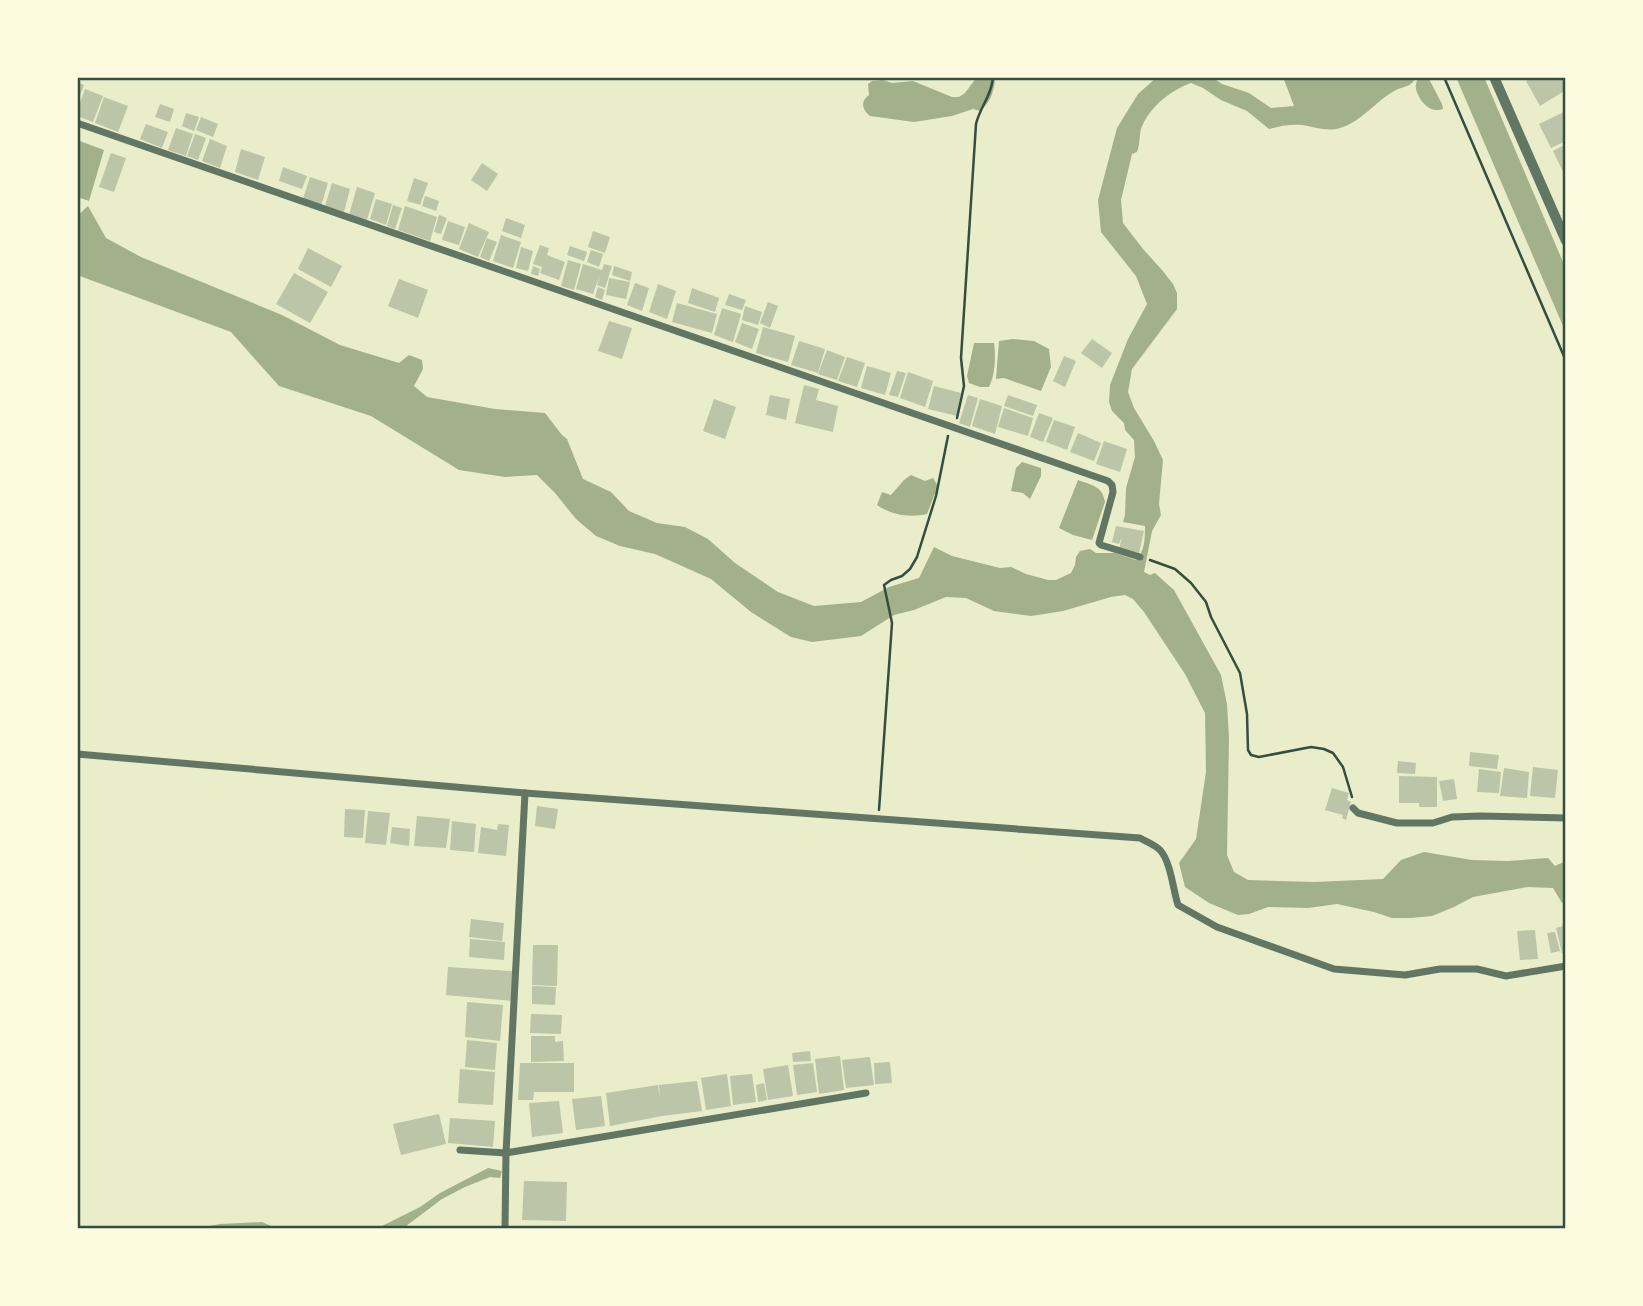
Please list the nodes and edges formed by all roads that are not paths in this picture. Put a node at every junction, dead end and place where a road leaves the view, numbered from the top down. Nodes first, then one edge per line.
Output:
1 (1494, 77) edge
2 (77, 123) edge
3 (1566, 241) edge
4 (1140, 557) road end
5 (77, 754) edge
6 (525, 793) junction
7 (1353, 808) road end
8 (1566, 818) edge
9 (1566, 966) edge
10 (866, 1093) dead end
11 (460, 1150) dead end
12 (506, 1153) junction
13 (505, 1229) edge

1 - 3 street
2 - 4 street
5 - 6 street
6 - 9 street
6 - 12 street
7 - 8 street
10 - 12 street
11 - 12 street
12 - 13 street

